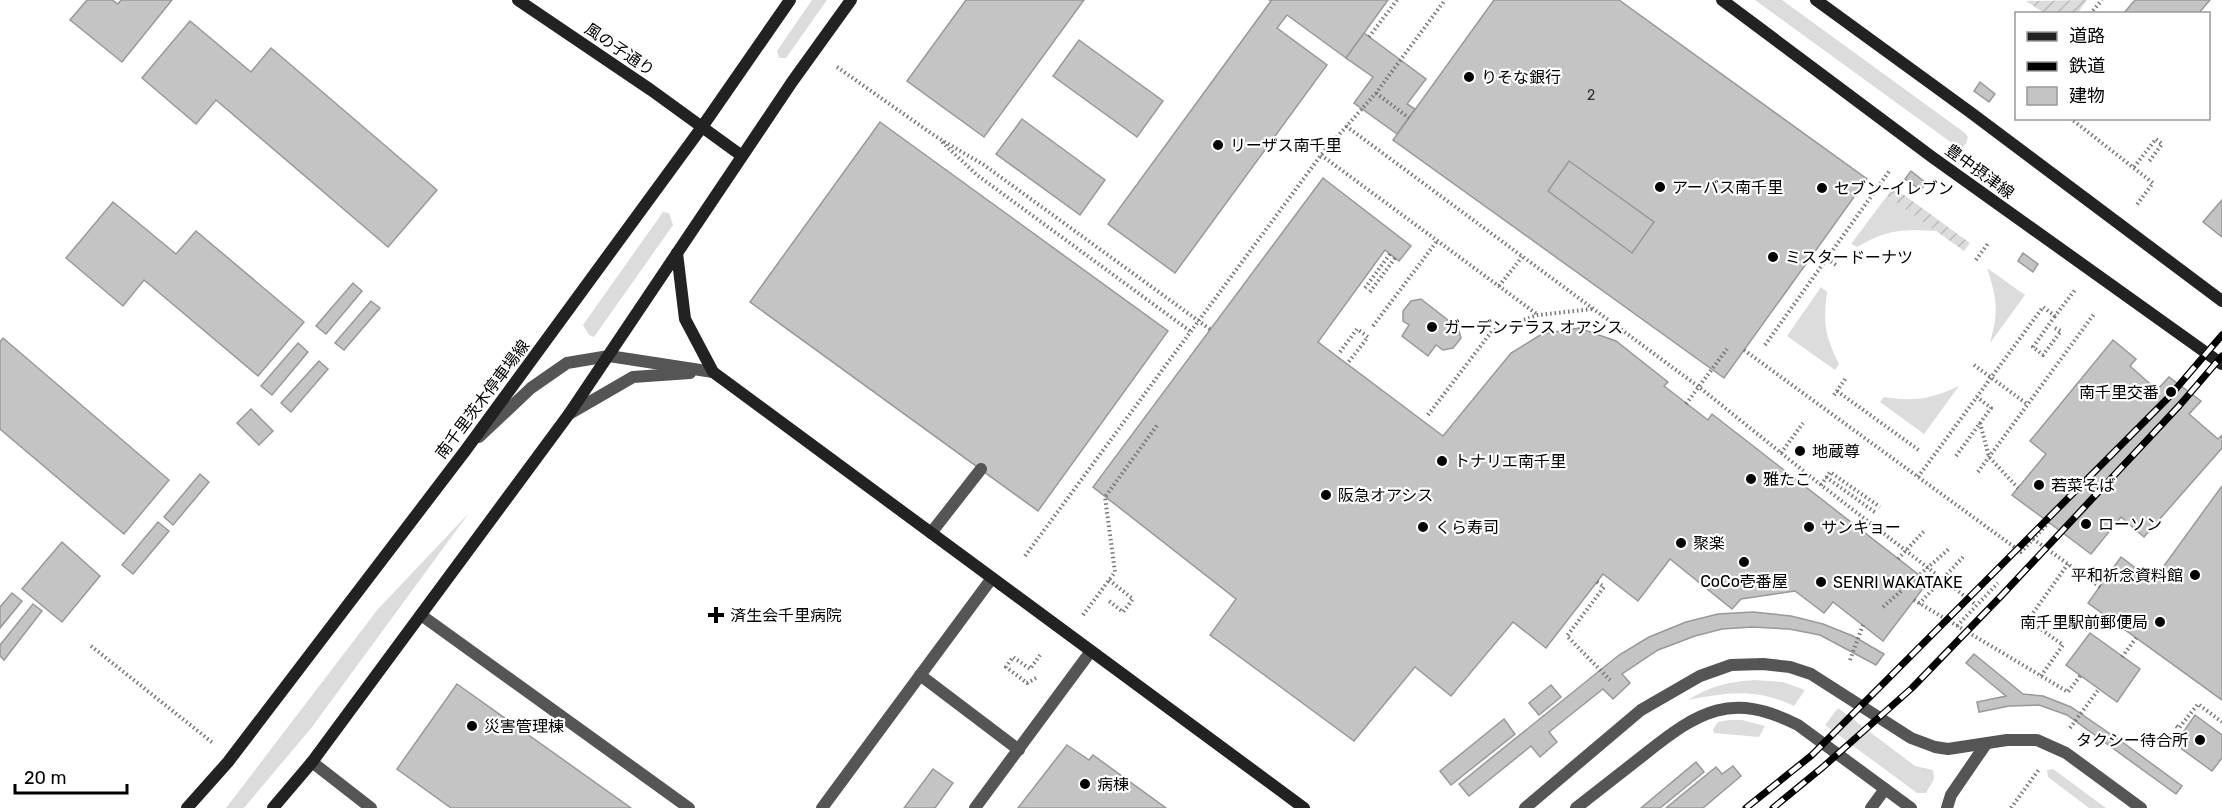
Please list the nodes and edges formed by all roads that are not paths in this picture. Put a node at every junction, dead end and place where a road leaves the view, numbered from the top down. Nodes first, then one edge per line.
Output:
1 (518, 0) edge
2 (790, 0) edge
3 (851, 0) edge
4 (1722, 0) edge
5 (1816, 0) edge
6 (702, 127) junction
7 (742, 156) junction
8 (677, 253) junction
9 (2222, 301) edge
10 (609, 356) junction
11 (2222, 364) edge
12 (713, 372) junction
13 (569, 414) junction
14 (465, 451) junction
15 (981, 469) dead end
16 (931, 533) junction
17 (993, 578) junction
18 (421, 615) junction
19 (1091, 651) junction
20 (920, 675) junction
21 (1986, 744) junction
22 (1019, 750) junction
23 (312, 762) junction
24 (1885, 789) junction
25 (187, 808) edge
26 (273, 808) edge
27 (372, 808) edge
28 (689, 808) edge
29 (822, 808) edge
30 (975, 808) edge
31 (1304, 808) edge
32 (1525, 808) edge
33 (1576, 808) edge
34 (1871, 808) edge
35 (1911, 808) edge
36 (1947, 808) edge
37 (2141, 808) edge

1 - 6 main road, 風の子通り
2 - 6 main road, 南千里茨木停車場線
3 - 7 main road
4 - 11 main road, 豊中摂津線
5 - 9 main road
6 - 7 main road, 風の子通り
6 - 14 main road, 南千里茨木停車場線
7 - 8 main road
8 - 10 main road
8 - 12 main road
10 - 12 street
10 - 13 main road
10 - 14 street
12 - 13 street
12 - 16 main road
13 - 18 main road
14 - 25 main road, 南千里茨木停車場線
15 - 16 street
16 - 17 main road
17 - 19 main road
17 - 20 street
18 - 23 main road
18 - 28 street
19 - 22 street
19 - 31 main road
20 - 22 street
20 - 29 street
21 - 32 street
21 - 36 street
21 - 37 street
22 - 30 street
23 - 26 main road
23 - 27 street
24 - 33 street
24 - 34 street
24 - 35 street

